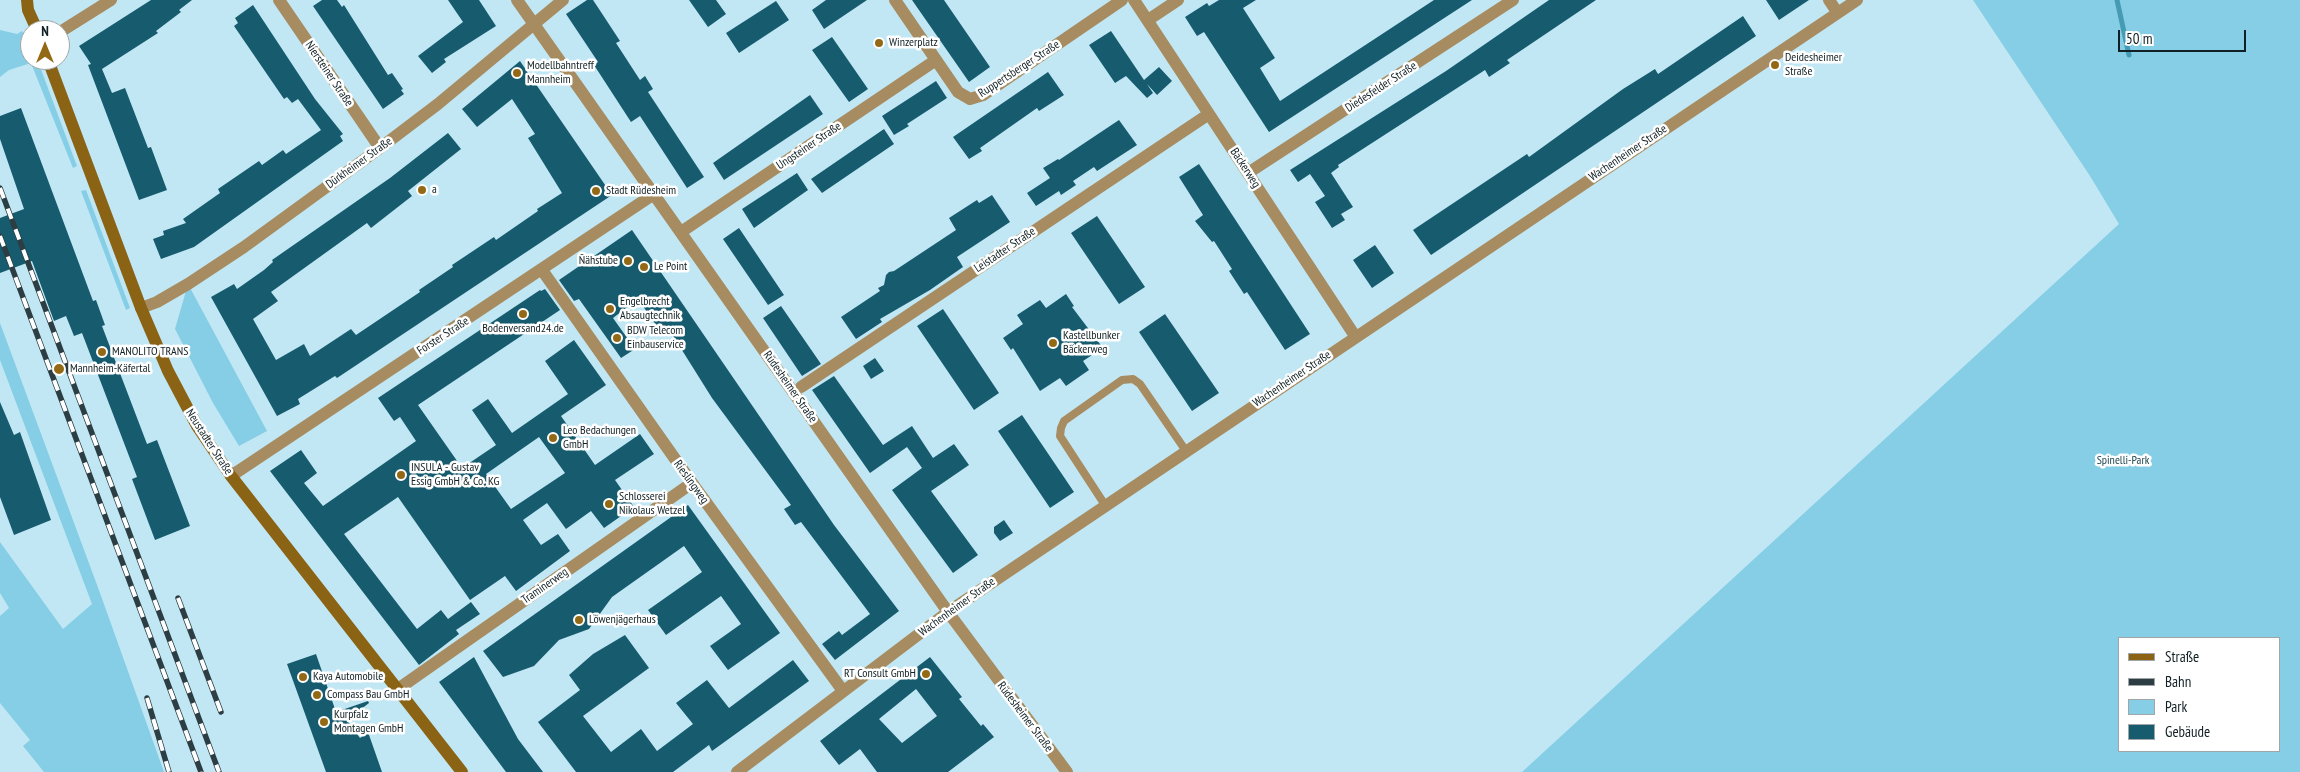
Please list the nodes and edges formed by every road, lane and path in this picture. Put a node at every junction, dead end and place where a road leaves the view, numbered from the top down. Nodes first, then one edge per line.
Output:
1 (112, 0) edge
2 (278, 0) edge
3 (518, 0) edge
4 (563, 0) edge
5 (895, 0) edge
6 (1122, 0) edge
7 (1134, 0) edge
8 (1178, 0) edge
9 (1513, 0) edge
10 (1829, 0) edge
11 (1857, 0) edge
12 (25, 3) edge
13 (1837, 12) junction
14 (33, 20) edge
15 (1148, 20) junction
16 (535, 24) junction
17 (70, 26) edge
18 (936, 60) junction
19 (52, 70) edge
20 (1209, 114) junction
21 (380, 148) junction
22 (1248, 173) junction
23 (654, 194) junction
24 (680, 232) junction
25 (542, 270) junction
26 (141, 308) junction
27 (1355, 336) junction
28 (801, 387) dead end
29 (1186, 451) junction
30 (231, 476) junction
31 (692, 483) junction
32 (1105, 505) junction
33 (948, 612) junction
34 (398, 689) junction
35 (843, 691) junction
36 (462, 772) edge
37 (737, 772) edge
38 (1067, 772) edge

1 - 17 street
2 - 21 street, Niersteiner Straße
3 - 16 street, Rüdesheimer Straße
4 - 16 street, Dürkheimer Straße
5 - 18 street, Ruppertsberger Straße
6 - 18 street, Ruppertsberger Straße
7 - 15 street, Bäckerweg
8 - 15 street
9 - 22 street, Diedesfelder Straße
10 - 13 street
11 - 13 street, Wachenheimer Straße
12 - 14 main road
13 - 27 street, Wachenheimer Straße
15 - 20 street, Bäckerweg
16 - 21 street, Dürkheimer Straße
16 - 23 street, Rüdesheimer Straße
18 - 24 street, Ungsteiner Straße
19 - 26 main road, Neustadter Straße
20 - 22 street, Bäckerweg
20 - 28 street, Leistadter Straße
21 - 26 street, Dürkheimer Straße
22 - 27 street, Bäckerweg
23 - 24 street, Rüdesheimer Straße
23 - 25 street, Forster Straße
24 - 33 street, Rüdesheimer Straße
25 - 30 street, Forster Straße
25 - 31 street, Rieslingweg
26 - 30 main road, Neustadter Straße
27 - 29 street, Wachenheimer Straße
29 - 32 street, Wachenheimer Straße
29 - 32 lane
30 - 34 main road, Neustadter Straße
31 - 34 street, Traminerweg
31 - 35 street, Rieslingweg
32 - 33 street, Wachenheimer Straße
33 - 35 street, Wachenheimer Straße
33 - 38 street, Rüdesheimer Straße
34 - 36 main road, Neustadter Straße
35 - 37 street, Wachenheimer Straße

